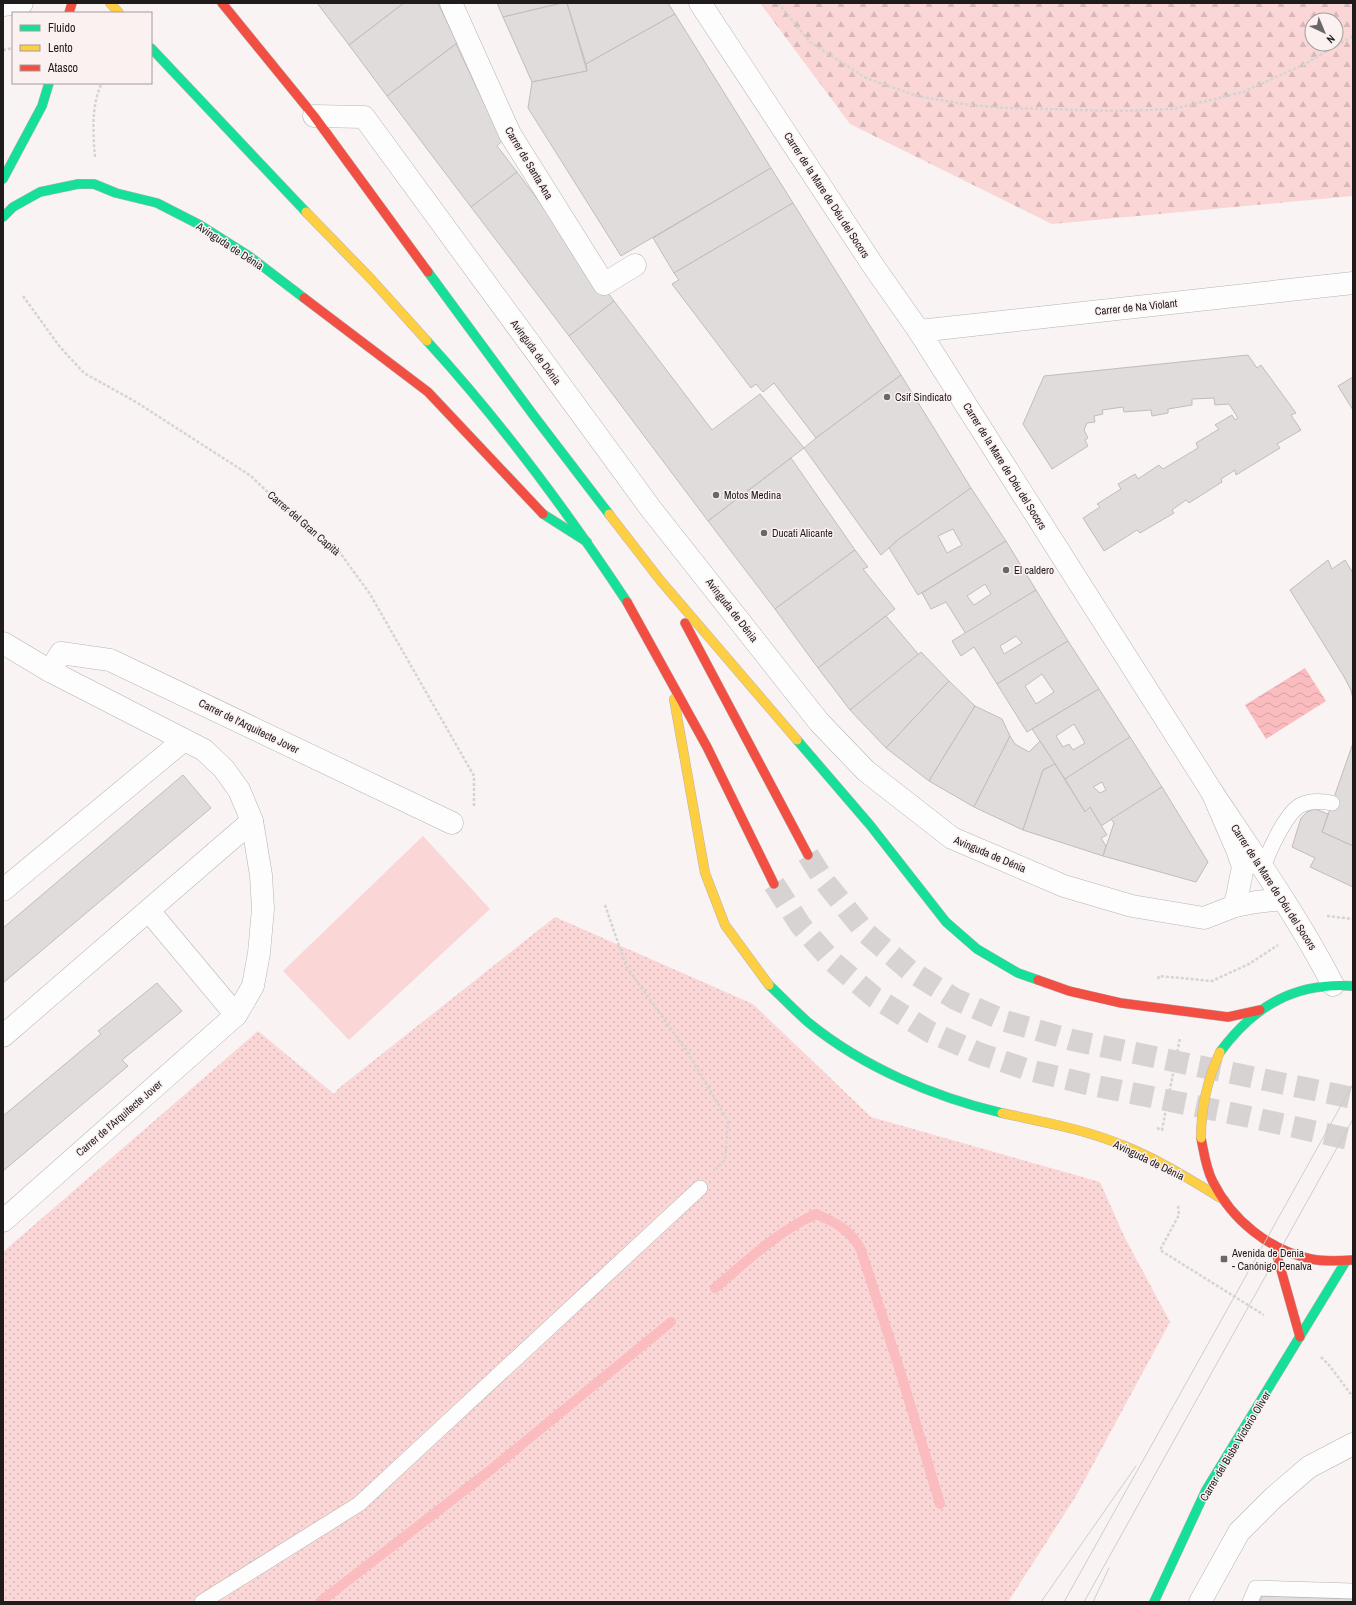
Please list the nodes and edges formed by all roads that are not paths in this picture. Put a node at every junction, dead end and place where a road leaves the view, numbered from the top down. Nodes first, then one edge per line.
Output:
1 (22, 3) edge
2 (110, 3) edge
3 (222, 3) edge
4 (451, 3) edge
5 (700, 3) edge
6 (3, 5) edge
7 (118, 12) edge
8 (152, 49) edge
9 (49, 84) edge
10 (314, 116) junction
11 (3, 179) edge
12 (3, 217) edge
13 (635, 266) dead end
14 (1353, 283) edge
15 (919, 331) junction
16 (588, 543) junction
17 (660, 580) junction
18 (3, 643) edge
19 (50, 671) junction
20 (668, 674) junction
21 (184, 740) junction
22 (1212, 792) junction
23 (1332, 803) dead end
24 (252, 821) junction
25 (452, 823) road end
26 (808, 855) tunnel mouth
27 (1263, 868) junction
28 (774, 884) tunnel mouth
29 (3, 890) edge
30 (1283, 899) junction
31 (1236, 906) junction
32 (149, 911) junction
33 (1346, 983) edge
34 (1260, 1010) junction
35 (236, 1015) junction
36 (3, 1036) edge
37 (700, 1188) road end
38 (1224, 1200) junction
39 (3, 1221) edge
40 (1274, 1245) junction
41 (1350, 1260) edge
42 (1300, 1337) junction
43 (1353, 1444) edge
44 (1353, 1591) edge
45 (202, 1602) edge
46 (1154, 1602) edge
47 (1200, 1602) edge
48 (1250, 1602) edge

1 - 6 street
2 - 7 main road
3 - 10 main road
4 - 13 street, Carrer de Santa Ana
5 - 15 street, Carrer de la Mare de Déu del Socors
8 - 16 main road, Avinguda de Dénia
9 - 11 main road
10 - 17 main road
10 - 31 street, Avinguda de Dénia
12 - 16 main road, Avinguda de Dénia
14 - 15 street, Carrer de Na Violant
15 - 22 street, Carrer de la Mare de Déu del Socors
16 - 20 main road, Avinguda de Dénia
17 - 26 main road
17 - 34 main road
18 - 19 street, Carrer de l'Arquitecte Jover
19 - 21 street, Carrer de l'Arquitecte Jover
19 - 25 street, Carrer de l'Arquitecte Jover
20 - 28 main road, Avinguda de Dénia
20 - 38 main road, Avinguda de Dénia
21 - 24 street, Carrer de l'Arquitecte Jover
21 - 29 street
22 - 27 street, Carrer de la Mare de Déu del Socors
22 - 31 street, Carrer de la Mare de Déu del Socors
23 - 27 lane
24 - 32 street
24 - 35 street, Carrer de l'Arquitecte Jover
27 - 30 street, Carrer de la Mare de Déu del Socors
30 - 31 street, Avinguda de Dénia
30 - 33 street, Carrer de la Mare de Déu del Socors
32 - 35 street
32 - 36 street
33 - 34 main road
34 - 38 main road, bridge
35 - 39 street, Carrer de l'Arquitecte Jover
37 - 45 lane
38 - 40 main road
40 - 41 main road
40 - 42 main road
41 - 42 main road, Carrer del Bisbe Victorio Oliver
42 - 46 main road, Carrer del Bisbe Victorio Oliver
43 - 47 street
44 - 48 lane

